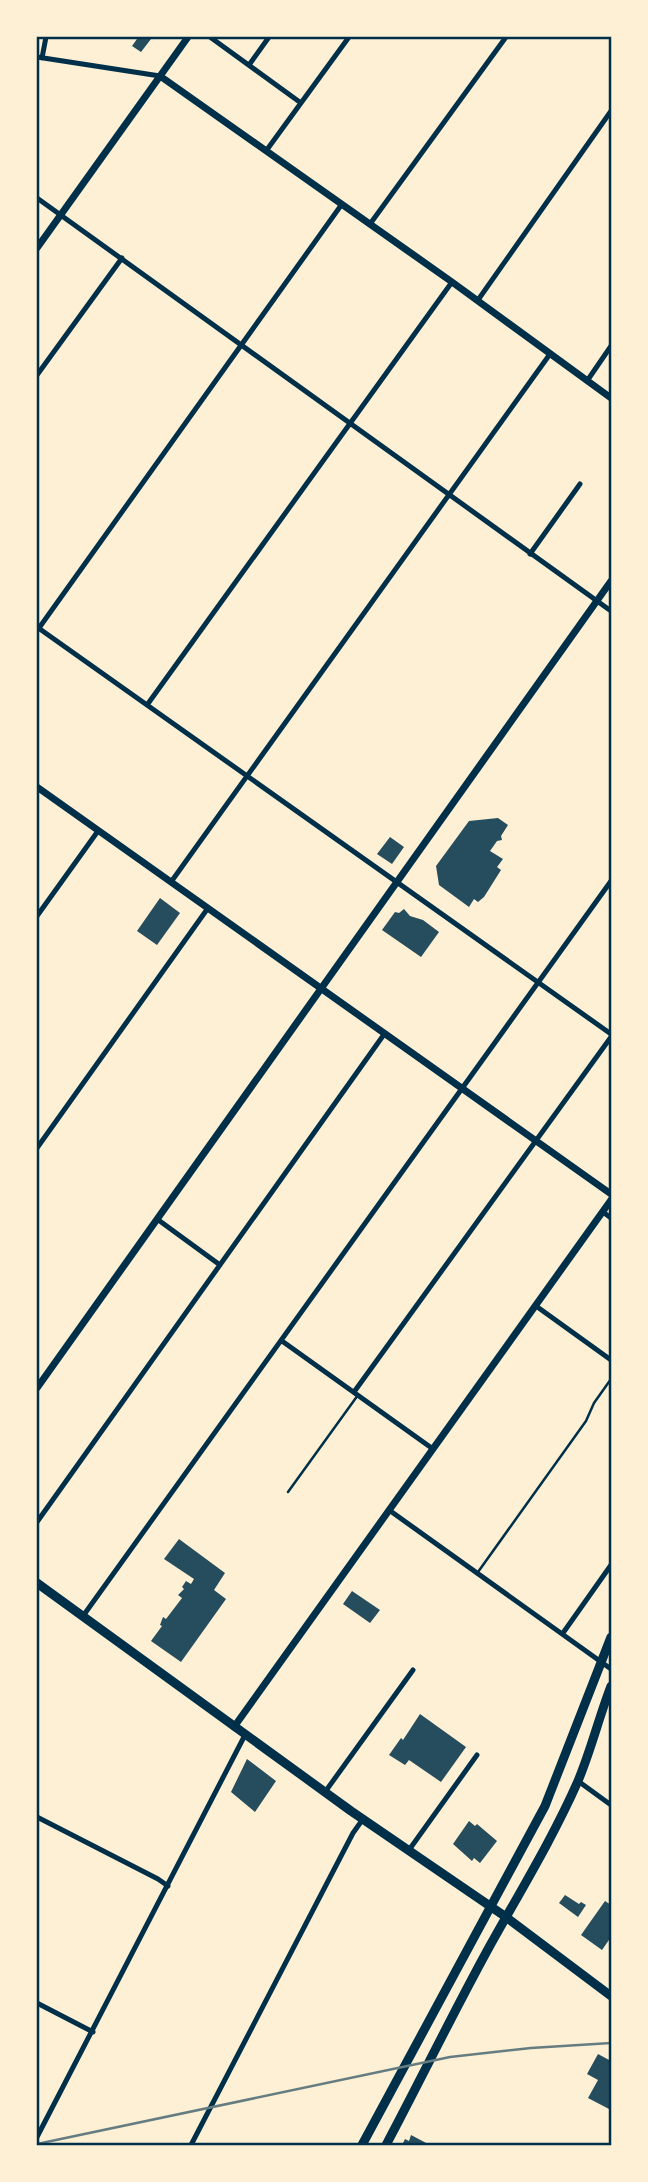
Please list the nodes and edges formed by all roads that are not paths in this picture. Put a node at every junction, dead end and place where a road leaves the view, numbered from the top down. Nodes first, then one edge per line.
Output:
1 (46, 37) edge
2 (188, 37) edge
3 (210, 37) edge
4 (269, 37) edge
5 (349, 37) edge
6 (506, 37) edge
7 (39, 57) edge
8 (249, 65) junction
9 (160, 76) junction
10 (301, 103) junction
11 (611, 111) edge
12 (266, 150) junction
13 (37, 198) edge
14 (342, 204) junction
15 (61, 215) junction
16 (370, 224) junction
17 (37, 248) edge
18 (122, 258) junction
19 (452, 282) junction
20 (478, 300) junction
21 (611, 346) edge
22 (241, 347) junction
23 (550, 354) junction
24 (37, 375) edge
25 (587, 381) junction
26 (611, 398) edge
27 (351, 422) junction
28 (580, 484) dead end
29 (449, 493) junction
30 (530, 554) junction
31 (611, 581) edge
32 (597, 601) junction
33 (611, 611) edge
34 (38, 627) edge
35 (147, 705) junction
36 (247, 776) junction
37 (37, 787) edge
38 (98, 831) junction
39 (611, 881) edge
40 (171, 882) junction
41 (397, 882) junction
42 (208, 908) junction
43 (37, 916) edge
44 (538, 982) junction
45 (321, 988) junction
46 (385, 1033) junction
47 (611, 1036) edge
48 (463, 1087) junction
49 (537, 1141) junction
50 (37, 1148) edge
51 (611, 1194) edge
52 (611, 1200) edge
53 (603, 1212) junction
54 (611, 1218) edge
55 (157, 1220) junction
56 (220, 1265) junction
57 (536, 1306) junction
58 (282, 1341) junction
59 (611, 1360) edge
60 (611, 1379) edge
61 (37, 1388) edge
62 (356, 1394) junction
63 (433, 1450) junction
64 (288, 1492) dead end
65 (389, 1510) junction
66 (37, 1522) edge
67 (611, 1565) edge
68 (478, 1572) junction
69 (37, 1583) edge
70 (83, 1616) junction
71 (563, 1633) junction
72 (611, 1637) edge
73 (601, 1662) junction
74 (611, 1669) edge
75 (413, 1670) dead end
76 (611, 1686) edge
77 (234, 1727) junction
78 (245, 1735) junction
79 (477, 1755) dead end
80 (578, 1781) junction
81 (325, 1792) junction
82 (611, 1805) edge
83 (37, 1816) edge
84 (363, 1819) junction
85 (409, 1850) junction
86 (168, 1886) junction
87 (491, 1907) junction
88 (506, 1917) junction
89 (611, 1996) edge
90 (37, 2003) edge
91 (93, 2032) junction
92 (37, 2137) edge
93 (191, 2145) edge
94 (362, 2145) edge
95 (386, 2145) edge

1 - 7 street
2 - 9 street
3 - 8 street
4 - 8 street
5 - 10 street
6 - 16 street
7 - 9 street
8 - 10 street
9 - 12 street
9 - 15 street
10 - 12 street
11 - 20 street
12 - 14 street
13 - 15 street
14 - 16 street
14 - 22 street
15 - 17 street
15 - 18 street
16 - 19 street
18 - 22 street
18 - 24 street
19 - 20 street
19 - 27 street
20 - 23 street
21 - 25 street
22 - 27 street
22 - 34 street
23 - 25 street
23 - 29 street
25 - 26 street
27 - 29 street
27 - 35 street
28 - 30 street
29 - 30 street
29 - 36 street
30 - 32 street
31 - 32 street
32 - 33 street
32 - 41 street
34 - 35 street
35 - 36 street
36 - 40 street
36 - 41 street
37 - 38 street
38 - 40 street
38 - 43 street
39 - 44 street
40 - 42 street
41 - 44 street
41 - 45 street
42 - 45 street
42 - 50 street
44 - 47 street
44 - 48 street
45 - 46 street
45 - 55 street
46 - 48 street
46 - 56 street
47 - 49 street
48 - 49 street
48 - 58 street
49 - 51 street
49 - 62 street
52 - 53 street
53 - 54 street
53 - 57 street
55 - 56 street
55 - 61 street
56 - 66 street
57 - 59 street
57 - 63 street
58 - 62 street
58 - 70 street
60 - 68 lane
62 - 63 street
62 - 64 lane
63 - 65 street
65 - 68 street
65 - 77 street
67 - 71 street
68 - 71 street
69 - 70 main road
70 - 77 main road
71 - 73 street
72 - 73 main road
73 - 74 street
73 - 87 main road
75 - 81 street
76 - 80 main road
77 - 78 main road
78 - 81 main road
78 - 86 street
79 - 85 street
80 - 82 street
80 - 88 main road
81 - 84 main road
83 - 86 street
84 - 85 main road
84 - 93 street
85 - 87 main road
86 - 91 street
87 - 88 main road
87 - 94 main road
88 - 89 main road
88 - 95 main road
90 - 91 street
91 - 92 street

